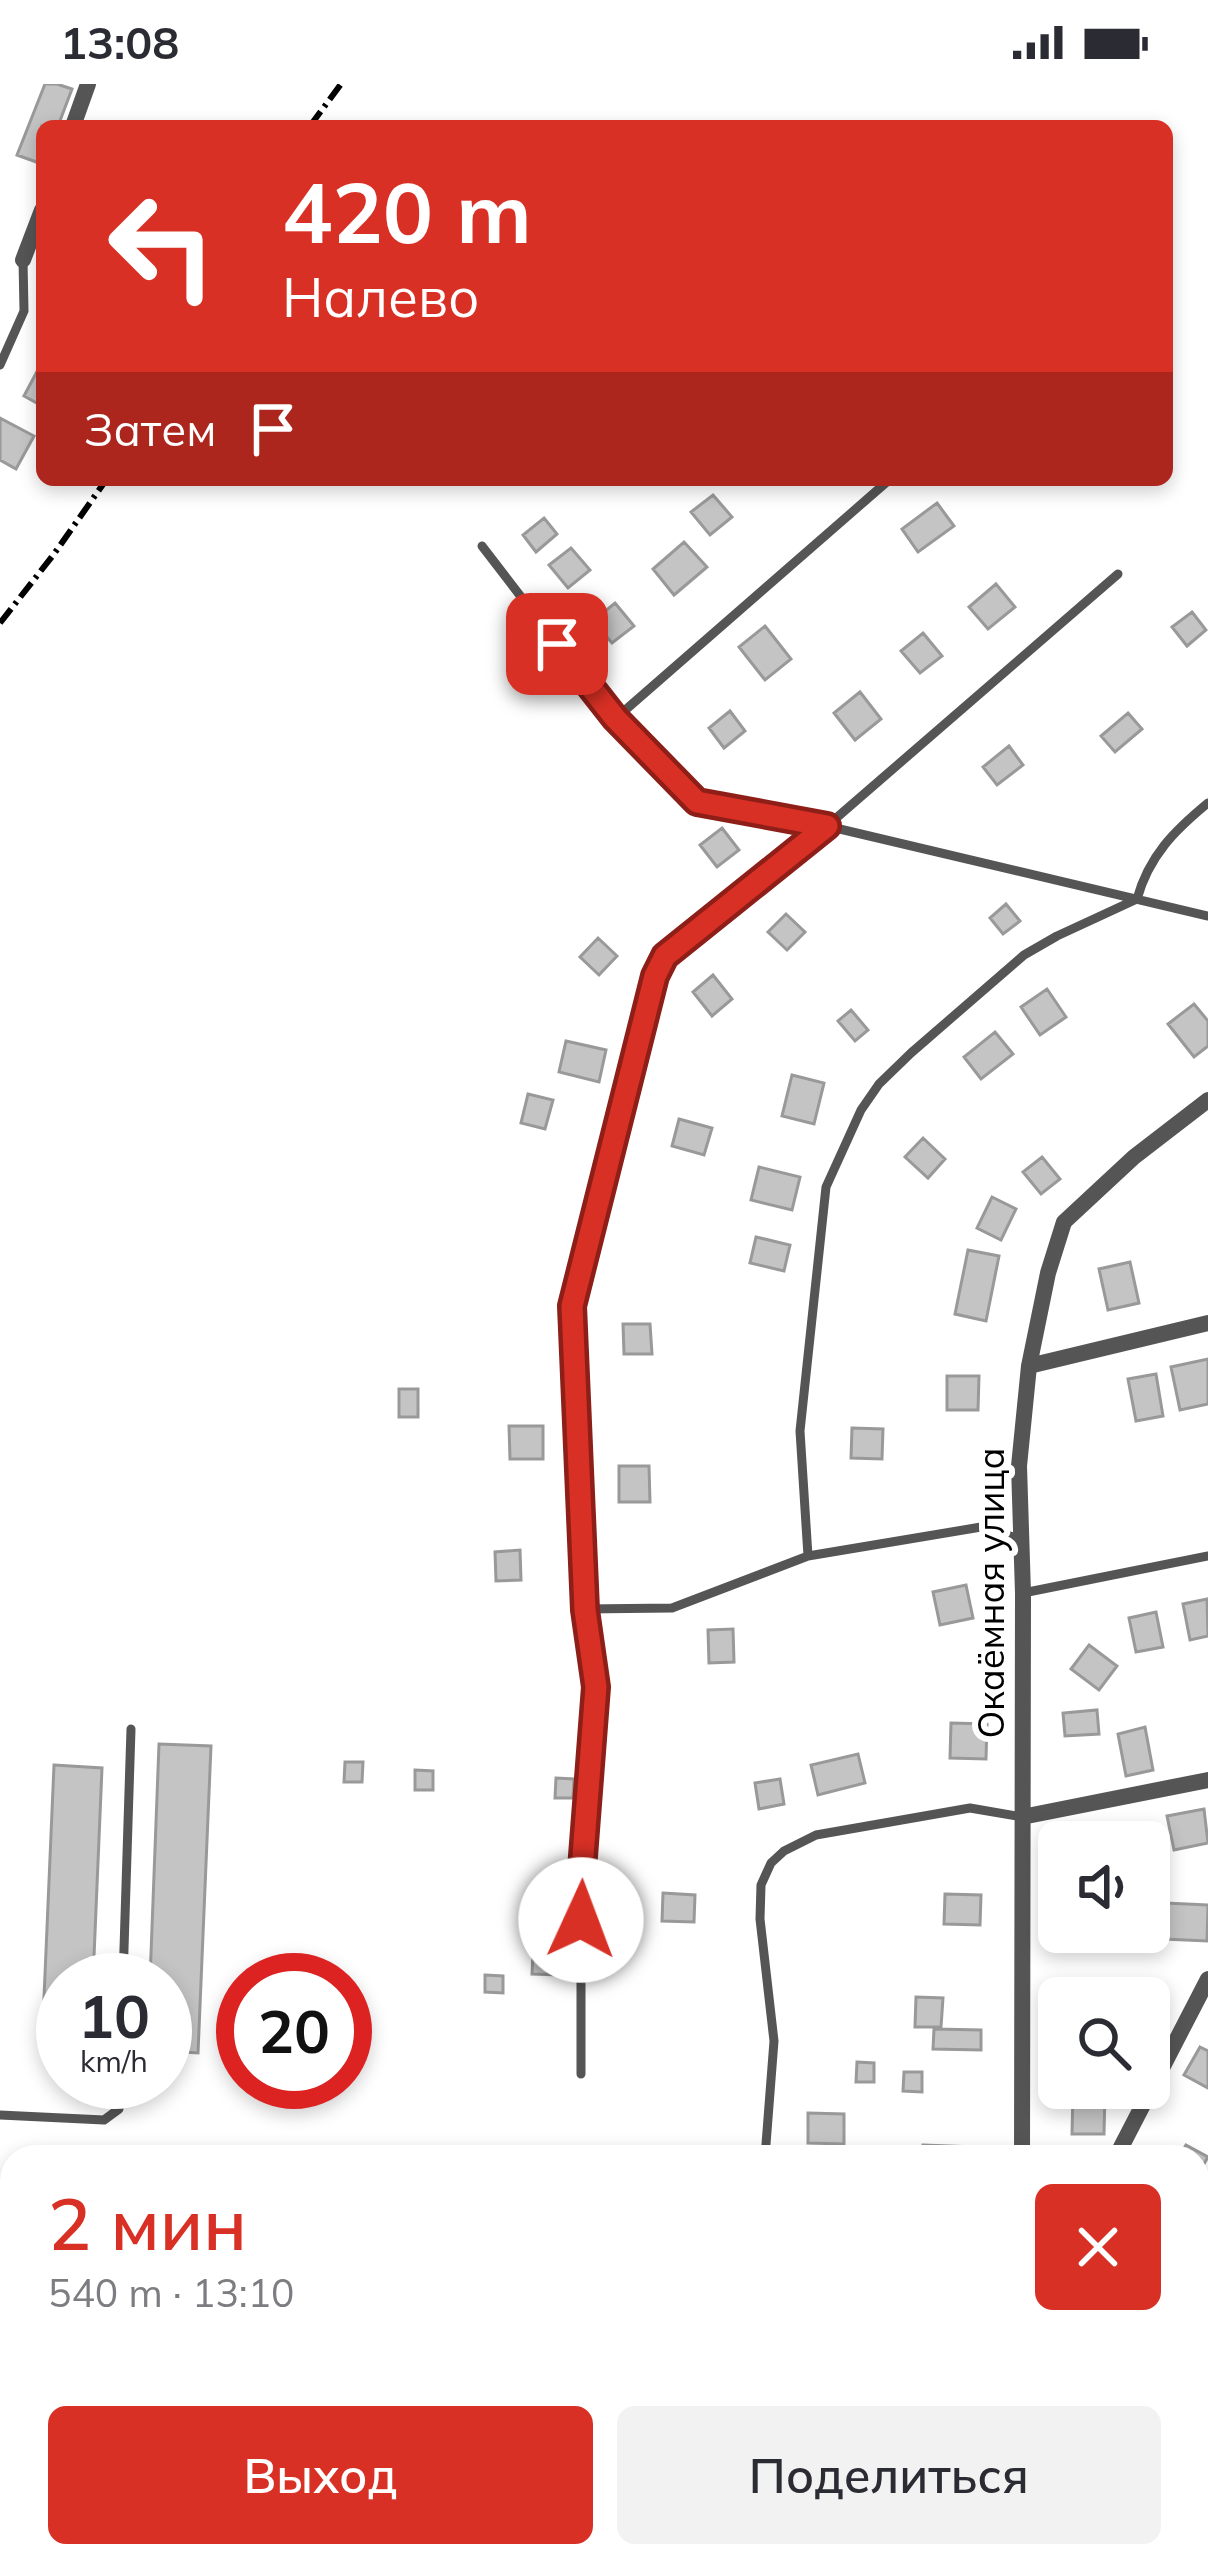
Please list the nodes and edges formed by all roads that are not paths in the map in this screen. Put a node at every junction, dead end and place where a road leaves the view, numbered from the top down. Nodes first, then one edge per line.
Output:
1 (88, 84) edge
2 (75, 120) edge
3 (36, 226) edge
4 (23, 260) joint
5 (0, 365) edge
6 (882, 486) edge
7 (482, 546) dead end
8 (1118, 574) dead end
9 (615, 718) junction
10 (1208, 803) edge
11 (827, 826) junction
12 (1137, 899) junction
13 (1208, 916) edge
14 (1208, 1100) edge
15 (1208, 1323) edge
16 (1029, 1366) junction
17 (1023, 1540) junction
18 (808, 1556) junction
19 (1208, 1556) edge
20 (1023, 1593) junction
21 (585, 1610) junction
22 (131, 1729) dead end
23 (1208, 1780) edge
24 (1022, 1817) junction
25 (124, 1953) edge
26 (1208, 1979) edge
27 (581, 2074) dead end
28 (118, 2109) edge
29 (0, 2115) edge
30 (766, 2145) edge
31 (1022, 2145) edge
32 (1122, 2145) edge

1 - 2 street
3 - 4 street
4 - 5 lane
6 - 9 lane
7 - 9 lane
8 - 11 lane
9 - 11 lane
10 - 12 lane
11 - 12 lane
11 - 21 lane
12 - 13 lane
12 - 18 lane
14 - 16 street, Окаёмная улица
15 - 16 street
16 - 17 street, Окаёмная улица
17 - 18 lane
17 - 20 street, Окаёмная улица
18 - 21 lane
19 - 20 lane
20 - 24 street, Окаёмная улица
21 - 27 lane
22 - 25 lane
23 - 24 street
24 - 30 lane
24 - 31 street, Окаёмная улица
26 - 32 street
28 - 29 lane

